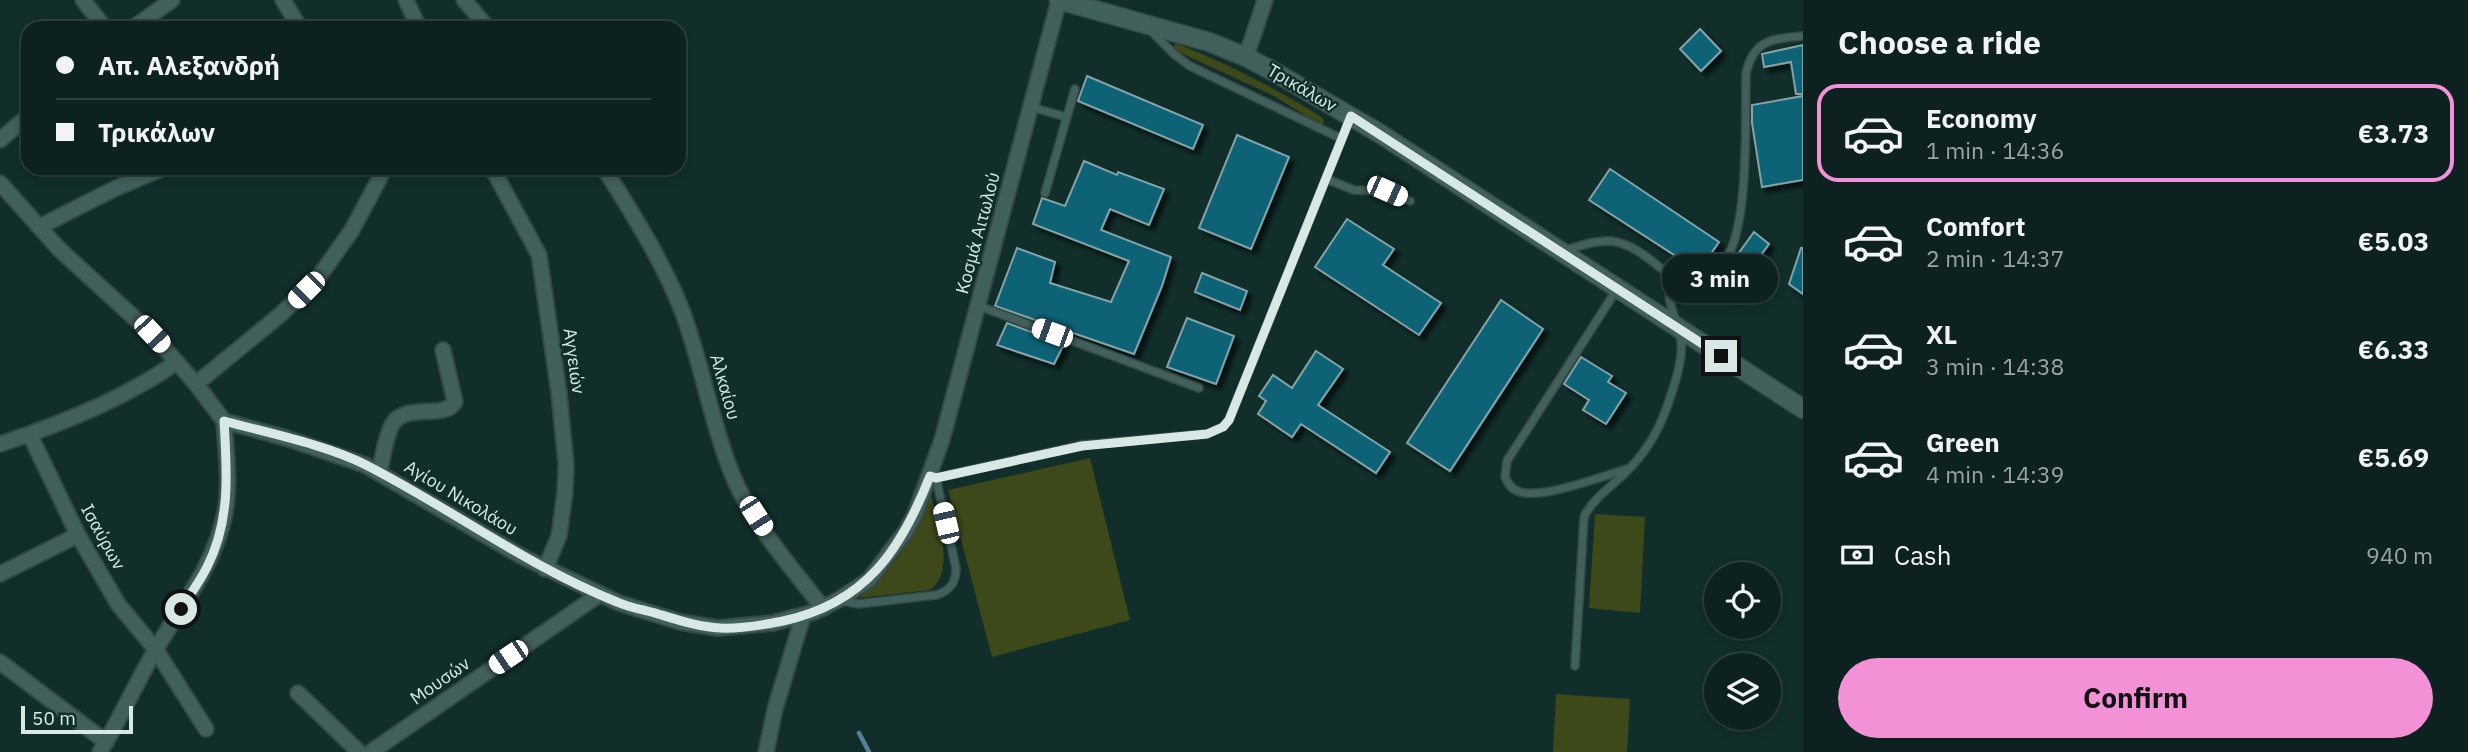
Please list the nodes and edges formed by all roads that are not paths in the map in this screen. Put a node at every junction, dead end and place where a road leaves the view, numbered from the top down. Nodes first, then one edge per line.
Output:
1 (83, 0) edge
2 (172, 0) edge
3 (283, 0) edge
4 (405, 0) edge
5 (464, 0) edge
6 (1059, 0) edge
7 (1265, 0) edge
8 (1096, 5) edge
9 (100, 21) edge
10 (143, 21) edge
11 (296, 21) edge
12 (416, 21) edge
13 (482, 21) edge
14 (1143, 23) junction
15 (1803, 36) edge
16 (1246, 57) junction
17 (1075, 89) dead end
18 (1031, 107) junction
19 (1351, 116) junction
20 (1066, 117) junction
21 (21, 122) edge
22 (1342, 139) junction
23 (0, 140) edge
24 (147, 175) edge
25 (382, 175) edge
26 (496, 175) edge
27 (608, 175) edge
28 (1326, 179) junction
29 (0, 183) edge
30 (1045, 193) dead end
31 (1410, 201) dead end
32 (39, 228) junction
33 (1559, 251) junction
34 (1678, 282) junction
35 (1617, 289) junction
36 (979, 306) junction
37 (1679, 329) junction
38 (443, 350) dead end
39 (177, 362) junction
40 (196, 384) junction
41 (1199, 388) dead end
42 (1803, 409) edge
43 (224, 421) junction
44 (30, 435) junction
45 (0, 444) edge
46 (1631, 467) junction
47 (379, 473) junction
48 (933, 477) junction
49 (78, 535) junction
50 (545, 569) junction
51 (0, 574) edge
52 (600, 594) junction
53 (838, 600) junction
54 (823, 608) junction
55 (803, 616) junction
56 (156, 650) junction
57 (0, 663) edge
58 (1575, 666) dead end
59 (298, 693) dead end
60 (206, 729) dead end
61 (103, 747) edge
62 (359, 752) edge
63 (371, 752) edge
64 (766, 752) edge

1 - 9 street
2 - 10 street
3 - 11 street
4 - 12 street
5 - 13 street
6 - 8 main road, Τρικάλων
6 - 18 street, Κοσμά Αιτωλού
7 - 16 street
8 - 14 main road, Τρικάλων
14 - 16 main road, Τρικάλων
14 - 22 lane
15 - 34 lane
16 - 19 main road, Τρικάλων
17 - 20 lane
18 - 20 lane
18 - 36 street, Κοσμά Αιτωλού
19 - 22 lane
19 - 33 main road, Τρικάλων
20 - 30 lane
21 - 23 street
22 - 28 lane
24 - 32 street
25 - 40 street
26 - 50 street, Αγγειών
27 - 54 street, Αλκαίου
28 - 31 lane
28 - 48 lane
29 - 32 street
32 - 39 street
33 - 34 lane
33 - 35 main road, Τρικάλων
34 - 37 lane
35 - 37 main road, Τρικάλων
35 - 46 lane
36 - 41 lane
36 - 48 street, Κοσμά Αιτωλού
37 - 42 main road, Τρικάλων
37 - 46 lane
38 - 47 street
39 - 40 street
39 - 44 street
40 - 43 street
43 - 47 street, Αγίου Νικολάου
43 - 56 street
44 - 45 street
44 - 49 street, Ισαύρων
46 - 58 lane
47 - 50 street, Αγίου Νικολάου
48 - 53 street, Αγίου Νικολάου
48 - 53 lane
49 - 51 street
49 - 56 street, Ισαύρων
50 - 52 street, Αγίου Νικολάου
52 - 55 street, Αγίου Νικολάου
52 - 63 street, Μουσών
53 - 54 street, Αγίου Νικολάου
54 - 55 street, Αγίου Νικολάου
55 - 64 street
56 - 60 street, Ισαύρων
56 - 61 street
57 - 61 street
59 - 62 street

